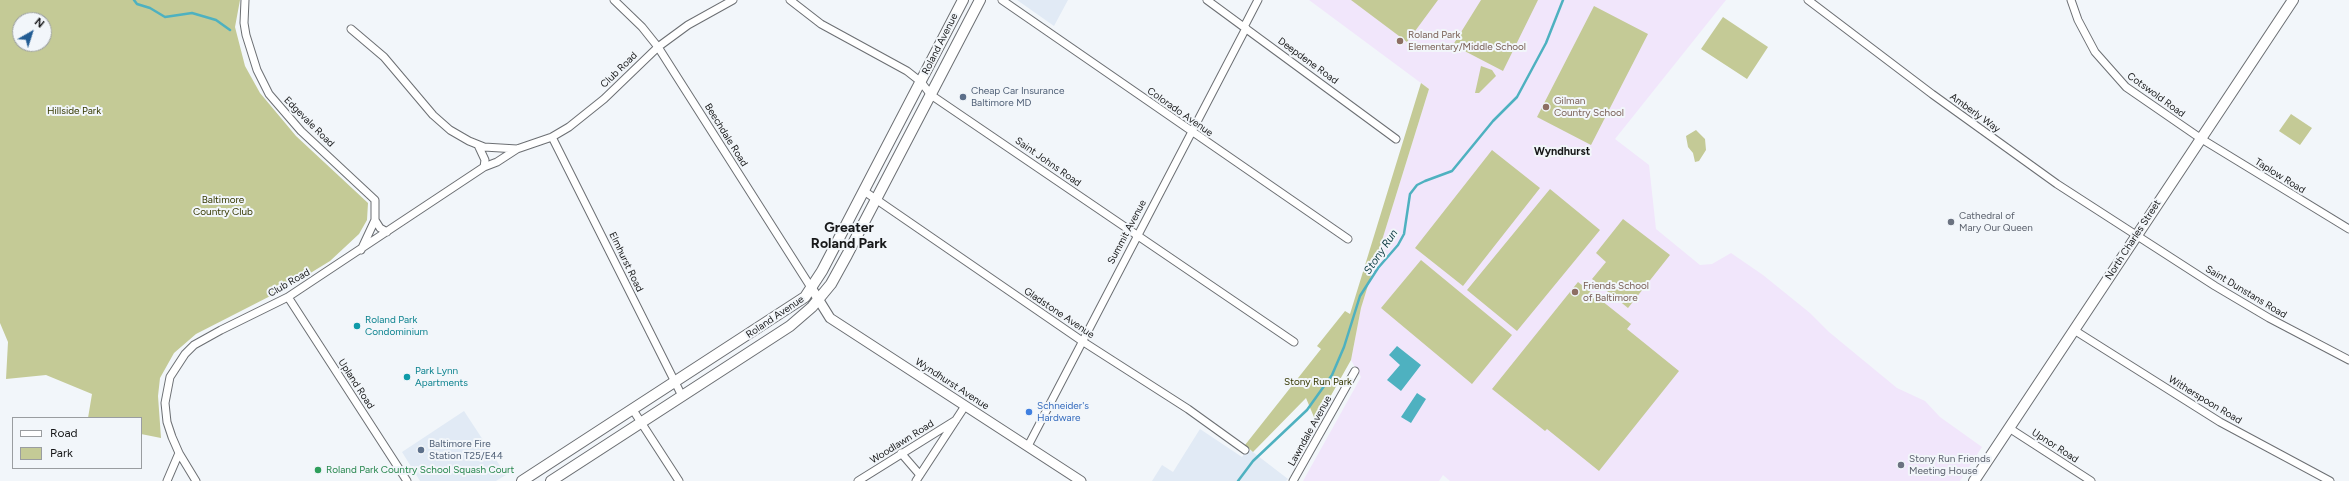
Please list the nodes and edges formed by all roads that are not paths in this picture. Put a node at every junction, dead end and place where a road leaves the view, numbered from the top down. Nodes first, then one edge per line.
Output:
1 (245, 0) edge
2 (614, 0) edge
3 (733, 0) edge
4 (790, 0) edge
5 (963, 0) edge
6 (980, 0) edge
7 (1002, 0) edge
8 (1207, 0) edge
9 (1258, 0) edge
10 (1808, 0) edge
11 (2071, 0) edge
12 (2293, 0) edge
13 (1245, 27) junction
14 (351, 29) dead end
15 (658, 47) junction
16 (921, 82) junction
17 (930, 94) junction
18 (1191, 132) junction
19 (552, 137) junction
20 (2200, 138) junction
21 (1396, 139) dead end
22 (478, 144) junction
23 (517, 149) junction
24 (484, 167) junction
25 (864, 191) junction
26 (876, 200) junction
27 (375, 220) junction
28 (2349, 229) edge
29 (387, 232) junction
30 (1137, 236) junction
31 (2136, 236) junction
32 (1348, 239) dead end
33 (361, 250) junction
34 (812, 288) junction
35 (288, 297) junction
36 (818, 299) junction
37 (2074, 330) junction
38 (1082, 341) junction
39 (1294, 342) dead end
40 (2349, 360) edge
41 (1355, 370) dead end
42 (675, 383) junction
43 (682, 396) junction
44 (965, 406) junction
45 (633, 410) junction
46 (956, 420) junction
47 (641, 423) junction
48 (2009, 428) junction
49 (1028, 446) junction
50 (1245, 450) dead end
51 (179, 453) junction
52 (901, 453) junction
53 (918, 478) edge
54 (167, 481) edge
55 (196, 481) edge
56 (406, 481) edge
57 (522, 481) edge
58 (551, 481) edge
59 (679, 481) edge
60 (858, 481) edge
61 (1081, 481) edge
62 (1293, 481) edge
63 (1974, 481) edge
64 (2091, 481) edge
65 (2330, 481) edge

1 - 27 street, Edgevale Road
2 - 15 street, Beechdale Road
3 - 15 street, Club Road
4 - 16 street, Saint Johns Road
5 - 16 main road, Roland Avenue
6 - 17 main road, Roland Avenue
7 - 18 street, Colorado Avenue
8 - 13 street, Deepdene Road
9 - 13 street, Summit Avenue
10 - 31 street, Amberly Way
11 - 20 street, Cotswold Road
12 - 20 main road, North Charles Street
13 - 18 street, Summit Avenue
13 - 21 street, Deepdene Road
14 - 22 street
15 - 19 street, Club Road
15 - 34 street, Beechdale Road
16 - 17 street, Saint Johns Road
16 - 25 main road, Roland Avenue
17 - 26 main road, Roland Avenue
17 - 30 street, Saint Johns Road
18 - 30 street, Summit Avenue
18 - 32 street, Colorado Avenue
19 - 23 street, Club Road
19 - 42 street, Elmhurst Road
20 - 28 street, Taplow Road
20 - 31 main road, North Charles Street
22 - 23 street, Club Road
22 - 24 street
23 - 24 street, Club Road
24 - 29 street, Club Road
25 - 26 street, Gladstone Avenue
25 - 34 main road, Roland Avenue
26 - 36 main road, Roland Avenue
26 - 38 street, Gladstone Avenue
27 - 29 street
27 - 33 street, Edgevale Road
29 - 33 street, Club Road
30 - 38 street, Summit Avenue
30 - 39 street, Saint Johns Road
31 - 37 main road, North Charles Street
31 - 40 street, Saint Dunstans Road
33 - 35 street, Club Road
34 - 36 street, Wyndhurst Avenue
34 - 42 main road, Roland Avenue
35 - 51 street, Club Road
35 - 56 street, Upland Road
36 - 43 main road, Roland Avenue
36 - 44 street, Wyndhurst Avenue
37 - 48 main road, North Charles Street
37 - 65 street, Witherspoon Road
38 - 49 street, Summit Avenue
38 - 50 street, Gladstone Avenue
41 - 62 street, Lawndale Avenue
42 - 43 street, Elmhurst Road
42 - 45 main road, Roland Avenue
43 - 47 main road, Roland Avenue
44 - 46 street
44 - 49 street, Wyndhurst Avenue
45 - 47 street
45 - 57 main road, Roland Avenue
46 - 52 street, Woodlawn Road
46 - 53 street
47 - 58 main road, Roland Avenue
47 - 59 street
48 - 63 main road, North Charles Street
48 - 64 street, Upnor Road
49 - 61 street, Wyndhurst Avenue
51 - 54 street
51 - 55 street, Club Road
52 - 53 street
52 - 60 street, Woodlawn Road

